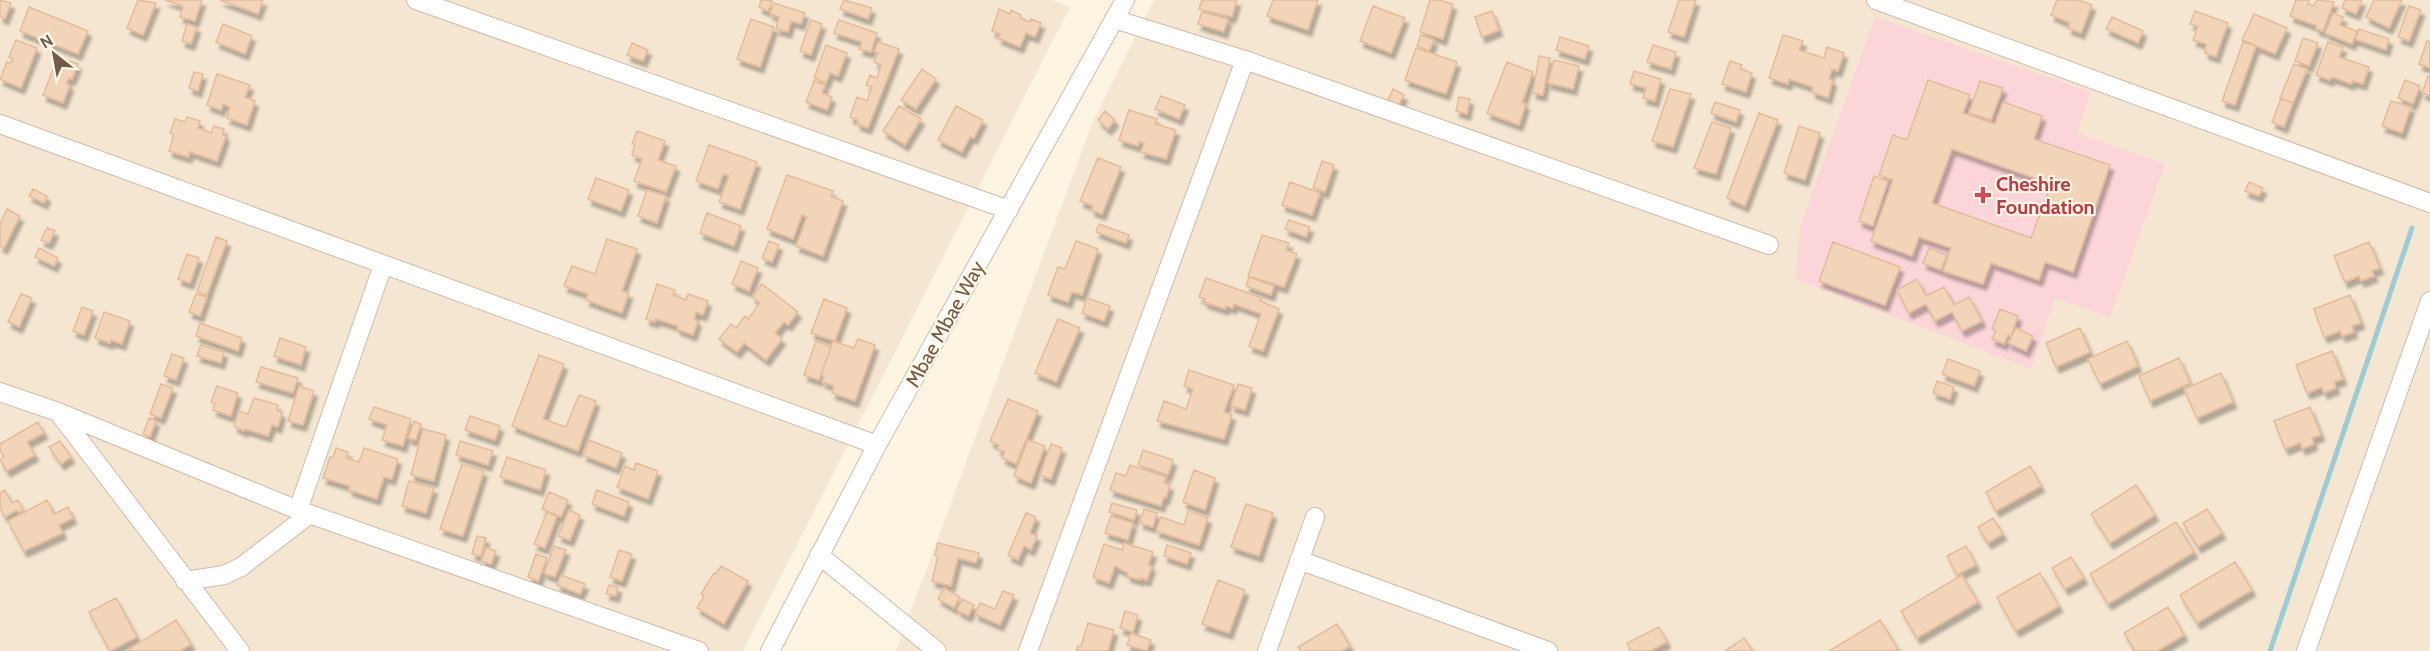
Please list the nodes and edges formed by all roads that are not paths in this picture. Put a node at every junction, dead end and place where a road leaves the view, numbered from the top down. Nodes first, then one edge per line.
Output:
1 (416, 0) edge
2 (1125, 0) edge
3 (1876, 0) edge
4 (1114, 19) junction
5 (1245, 60) junction
6 (0, 124) edge
7 (2430, 203) edge
8 (1009, 210) junction
9 (1769, 245) dead end
10 (383, 265) junction
11 (2430, 301) edge
12 (2425, 331) edge
13 (0, 392) edge
14 (58, 412) junction
15 (877, 445) junction
16 (304, 512) junction
17 (1315, 517) dead end
18 (819, 555) junction
19 (1299, 560) junction
20 (185, 581) junction
21 (240, 651) edge
22 (699, 651) edge
23 (770, 651) edge
24 (937, 651) edge
25 (1028, 651) edge
26 (1267, 651) edge
27 (1548, 651) edge
28 (2306, 651) edge

1 - 8 street
2 - 4 street, Mbae Mbae Way
3 - 7 street
4 - 5 street
4 - 8 street, Mbae Mbae Way
5 - 9 street
5 - 25 street
6 - 10 street
8 - 15 street, Mbae Mbae Way
10 - 15 street
10 - 16 street
11 - 12 street
12 - 28 street
13 - 14 street
14 - 16 street
14 - 20 street
15 - 18 street, Mbae Mbae Way
16 - 20 street
16 - 22 street
17 - 19 street
18 - 23 street, Mbae Mbae Way
18 - 24 street
19 - 26 street
19 - 27 street
20 - 21 street

